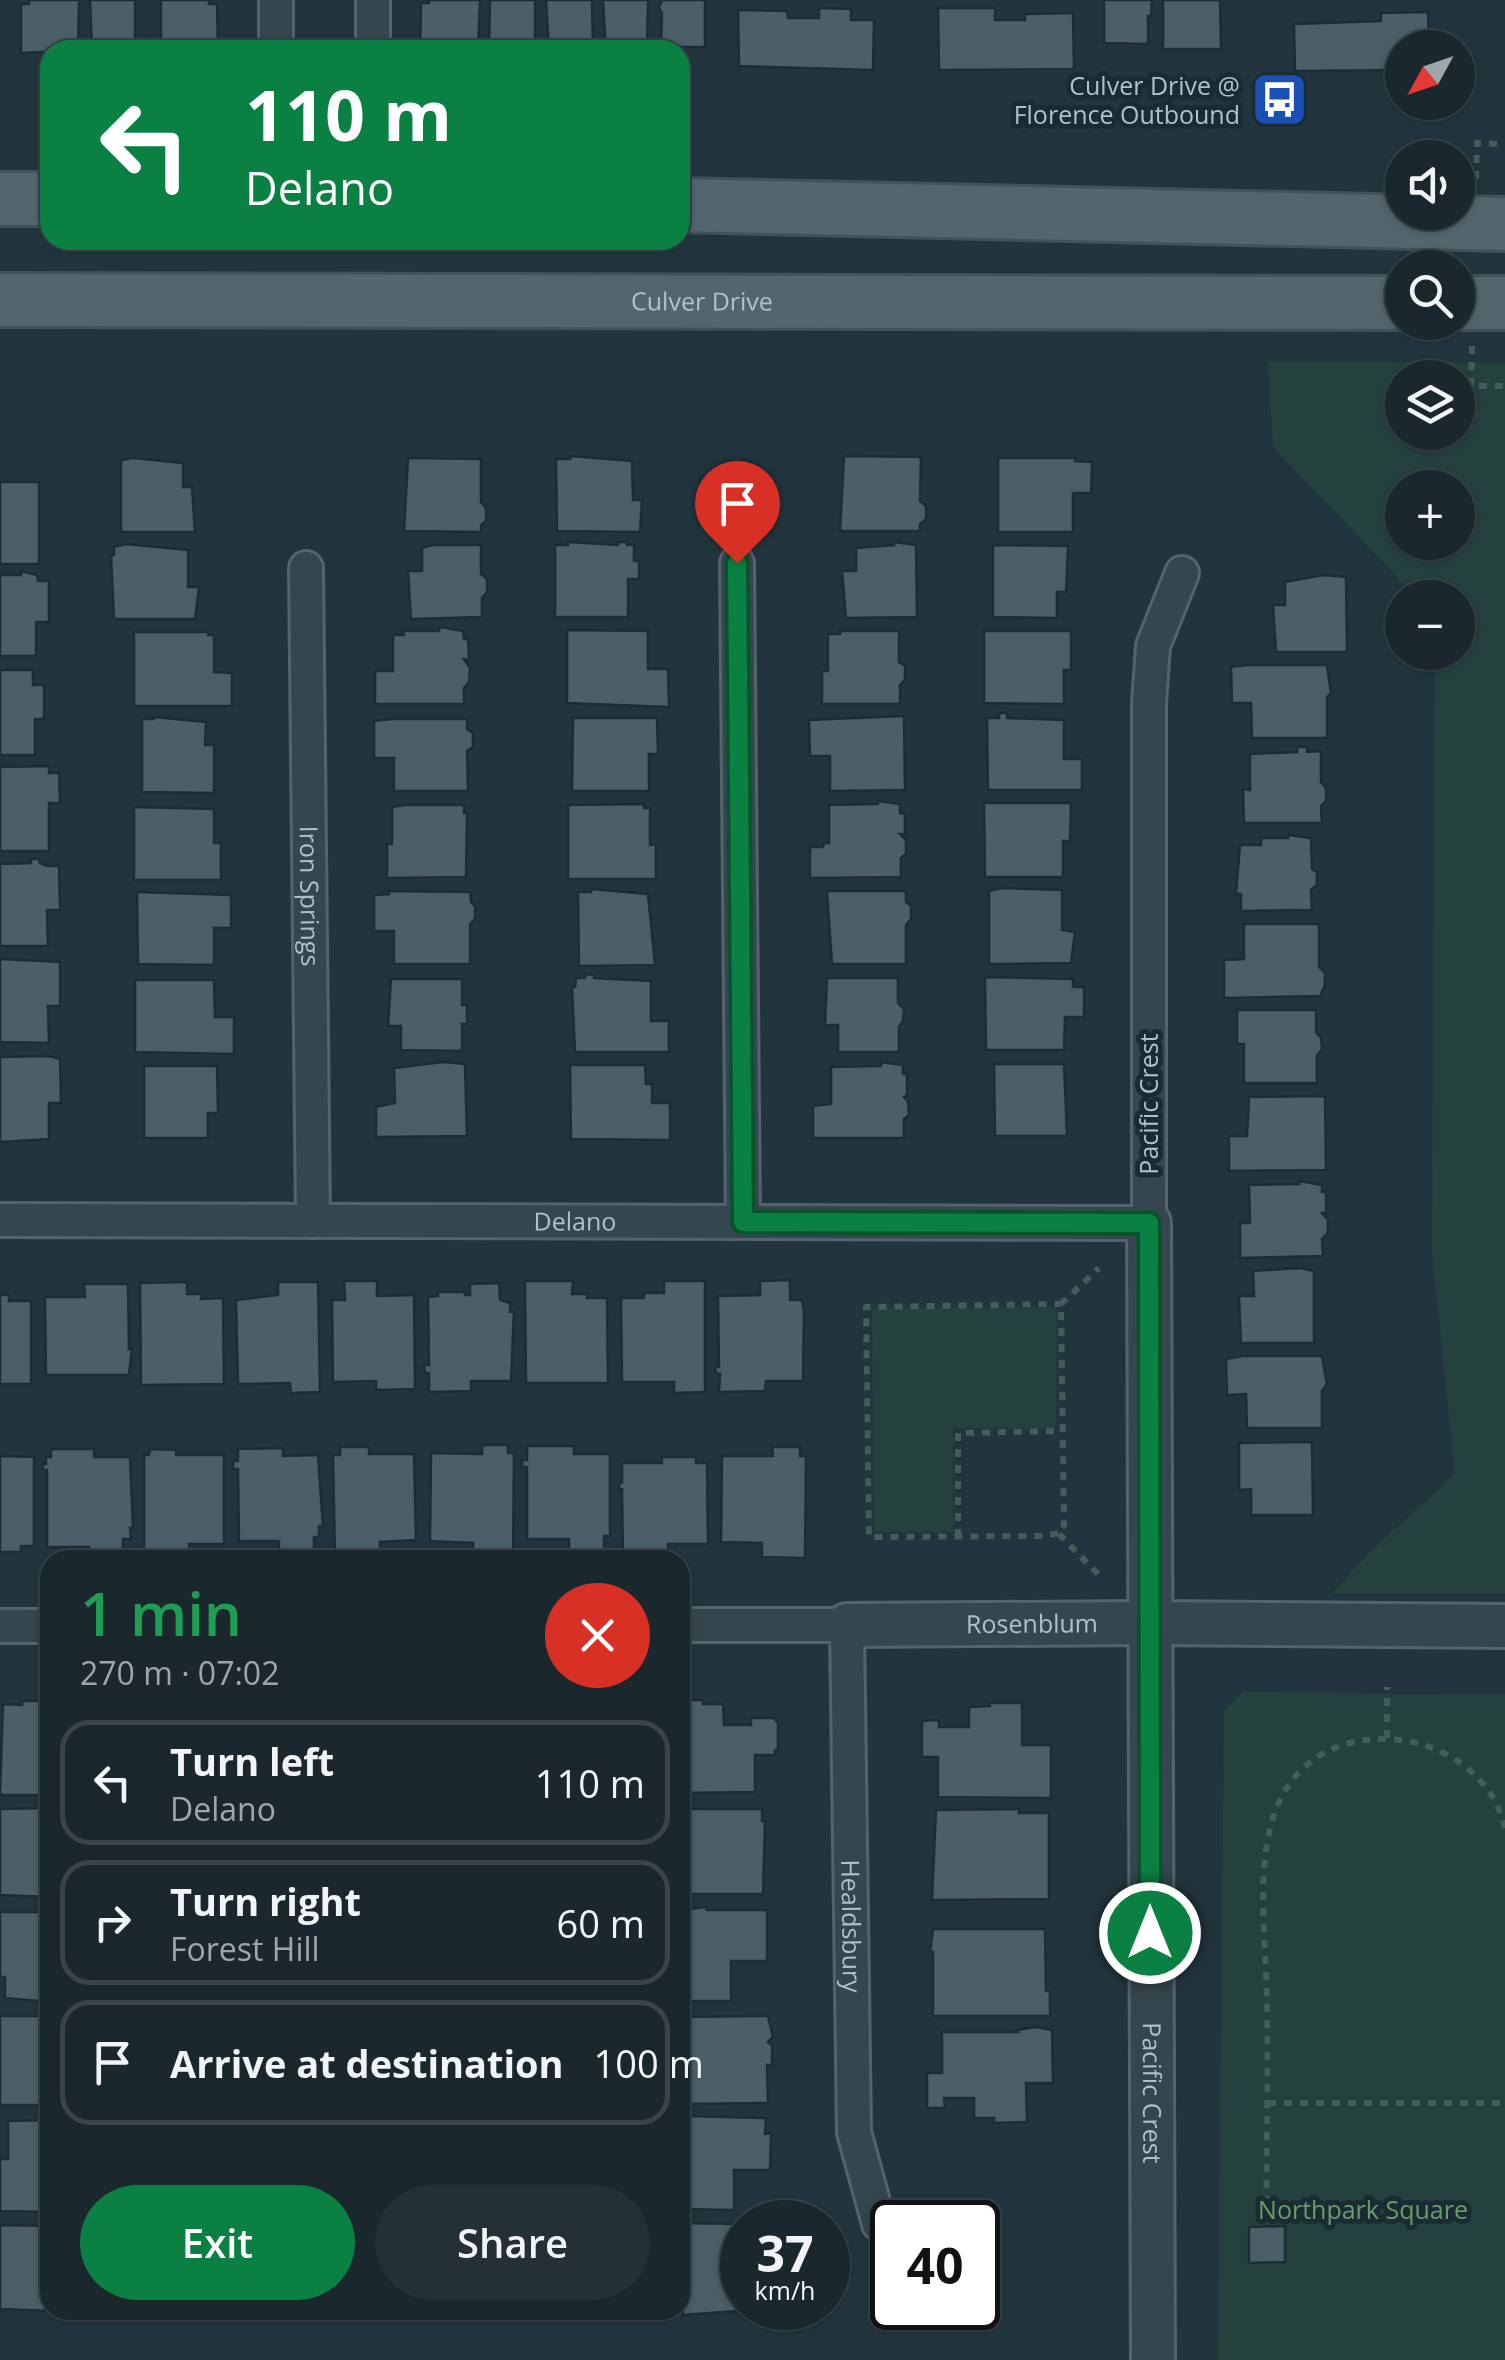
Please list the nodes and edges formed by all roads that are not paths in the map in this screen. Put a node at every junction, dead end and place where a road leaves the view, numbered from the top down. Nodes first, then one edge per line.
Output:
1 (276, 0) edge
2 (373, 0) edge
3 (276, 40) edge
4 (374, 40) edge
5 (0, 199) edge
6 (40, 199) edge
7 (690, 205) edge
8 (1505, 224) edge
9 (0, 300) edge
10 (1385, 303) edge
11 (1475, 303) edge
12 (1505, 303) edge
13 (737, 563) dead end
14 (306, 568) dead end
15 (1182, 574) dead end
16 (0, 1220) edge
17 (312, 1221) junction
18 (743, 1222) junction
19 (1149, 1223) junction
20 (1148, 1623) junction
21 (690, 1625) edge
22 (847, 1625) junction
23 (0, 1626) edge
24 (40, 1626) edge
25 (1505, 1626) edge
26 (872, 2200) edge
27 (1153, 2360) edge

1 - 3 street
2 - 4 street
5 - 6 main road
7 - 8 main road
9 - 10 main road, Culver Drive
11 - 12 main road
13 - 18 street
14 - 17 street, Iron Springs
15 - 19 street, Pacific Crest
16 - 17 street, Delano
17 - 18 street, Delano
18 - 19 street, Delano
19 - 20 street, Pacific Crest
20 - 22 street, Rosenblum
20 - 25 street, Rosenblum
20 - 27 street, Pacific Crest
21 - 22 street, Rosenblum
22 - 26 street, Healdsbury
23 - 24 street

